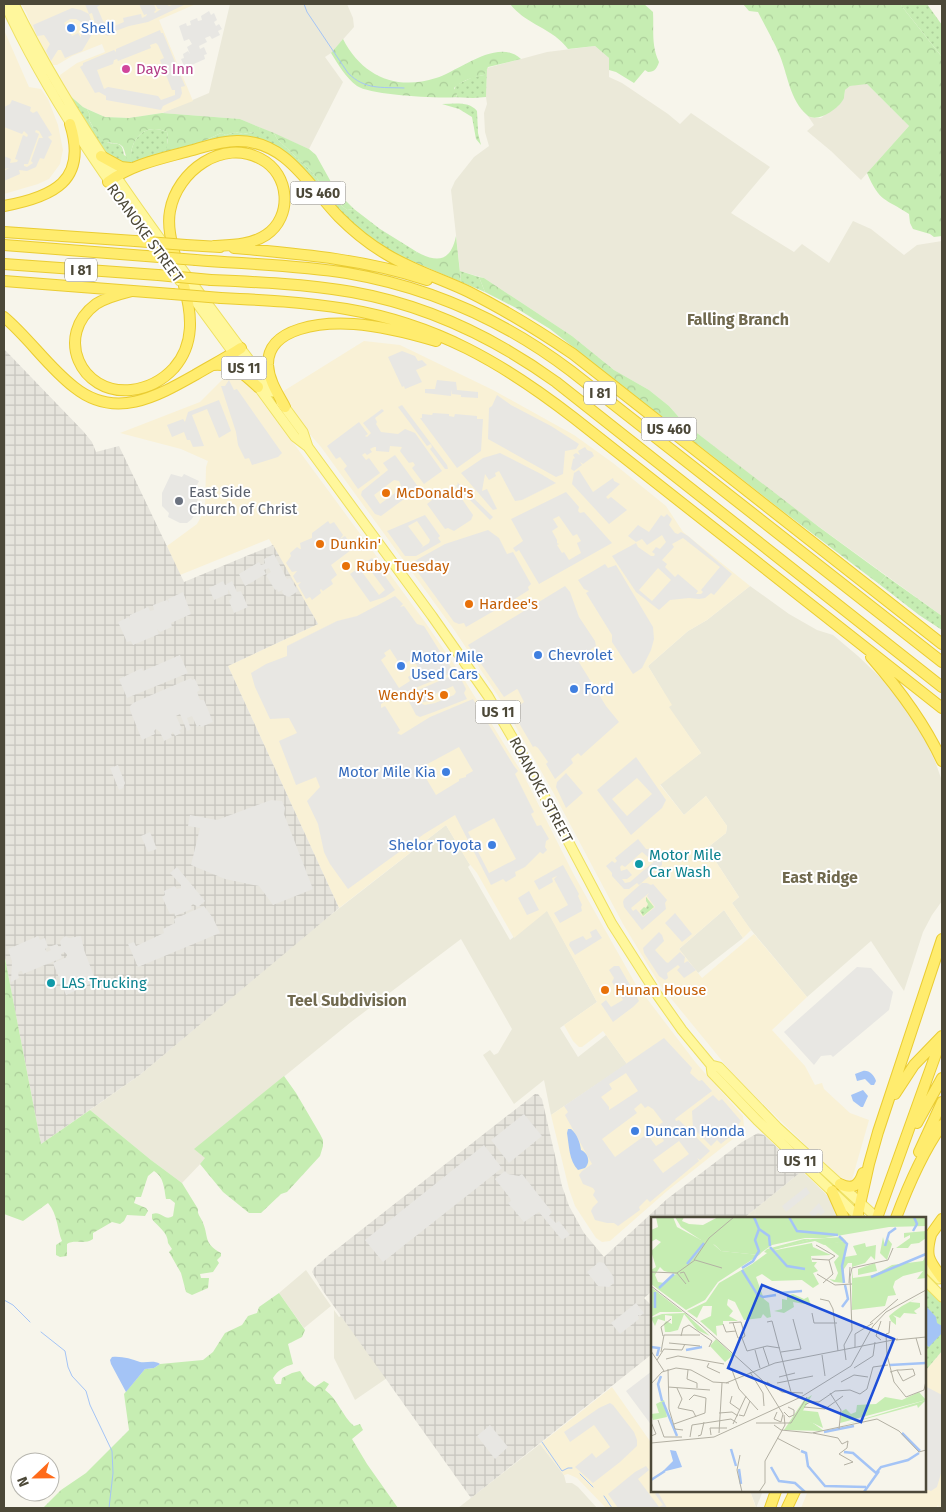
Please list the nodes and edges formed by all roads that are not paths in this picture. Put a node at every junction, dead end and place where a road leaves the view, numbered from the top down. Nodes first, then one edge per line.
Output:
1 (5, 4) edge
2 (14, 4) edge
3 (70, 124) junction
4 (102, 156) junction
5 (130, 168) junction
6 (112, 179) junction
7 (4, 206) edge
8 (4, 232) edge
9 (4, 245) edge
10 (214, 246) junction
11 (176, 259) junction
12 (4, 264) edge
13 (4, 281) edge
14 (184, 286) junction
15 (132, 291) junction
16 (493, 305) junction
17 (4, 317) edge
18 (237, 350) junction
19 (476, 352) junction
20 (212, 365) junction
21 (258, 387) junction
22 (285, 408) junction
23 (308, 447) junction
24 (921, 627) junction
25 (942, 636) edge
26 (856, 639) junction
27 (942, 644) edge
28 (942, 662) edge
29 (942, 687) edge
30 (942, 708) edge
31 (942, 761) edge
32 (942, 939) edge
33 (942, 1036) edge
34 (711, 1065) junction
35 (942, 1078) edge
36 (942, 1102) edge
37 (885, 1110) junction
38 (761, 1118) junction
39 (942, 1125) edge
40 (869, 1164) junction
41 (896, 1167) junction
42 (840, 1184) junction
43 (909, 1184) junction
44 (832, 1191) junction
45 (860, 1202) junction
46 (844, 1217) edge
47 (857, 1217) edge
48 (858, 1217) edge
49 (876, 1217) edge
50 (877, 1217) edge
51 (896, 1217) edge
52 (942, 1219) edge
53 (928, 1238) edge
54 (926, 1266) edge
55 (942, 1278) edge
56 (926, 1281) edge
57 (942, 1282) edge
58 (942, 1297) edge
59 (794, 1492) edge
60 (787, 1508) edge

1 - 3 main road, ROANOKE STREET / US 11
2 - 4 main road, ROANOKE STREET / US 11
3 - 6 main road, ROANOKE STREET / US 11
3 - 7 highway
4 - 5 highway
4 - 6 main road, ROANOKE STREET / US 11
5 - 6 highway
5 - 16 highway, US 460
6 - 11 main road, ROANOKE STREET / US 11
6 - 14 main road, ROANOKE STREET / US 11
8 - 10 highway, bridge
9 - 28 highway, I 81, bridge
10 - 11 highway
10 - 16 highway
11 - 18 main road, ROANOKE STREET / US 11
12 - 29 highway, I 81, bridge
13 - 15 highway
14 - 15 highway
14 - 18 main road, ROANOKE STREET / US 11
15 - 19 highway, bridge
16 - 24 highway, US 460
17 - 20 highway
18 - 20 highway
18 - 21 main road, ROANOKE STREET / US 11
18 - 22 main road, ROANOKE STREET / US 11
19 - 22 highway
19 - 26 highway
20 - 21 highway
21 - 23 main road, ROANOKE STREET / US 11
22 - 23 main road, ROANOKE STREET / US 11
23 - 34 main road, ROANOKE STREET / US 11
24 - 25 highway
24 - 27 highway, US 460
26 - 30 highway
26 - 31 highway
32 - 37 highway
33 - 37 highway
33 - 41 highway
34 - 38 main road, ROANOKE STREET / US 11
34 - 38 main road, ROANOKE STREET / US 11
35 - 41 highway
36 - 43 highway
37 - 40 highway
38 - 42 main road, ROANOKE STREET / US 11
38 - 44 main road, ROANOKE STREET / US 11
39 - 43 highway
40 - 42 highway
40 - 45 highway
41 - 50 highway
42 - 45 main road, ROANOKE STREET / US 11
43 - 51 highway
44 - 46 highway
44 - 47 main road, ROANOKE STREET / US 11
45 - 48 highway
45 - 49 main road, ROANOKE STREET / US 11
52 - 53 highway
53 - 55 highway
54 - 57 main road
56 - 58 main road
59 - 60 highway

